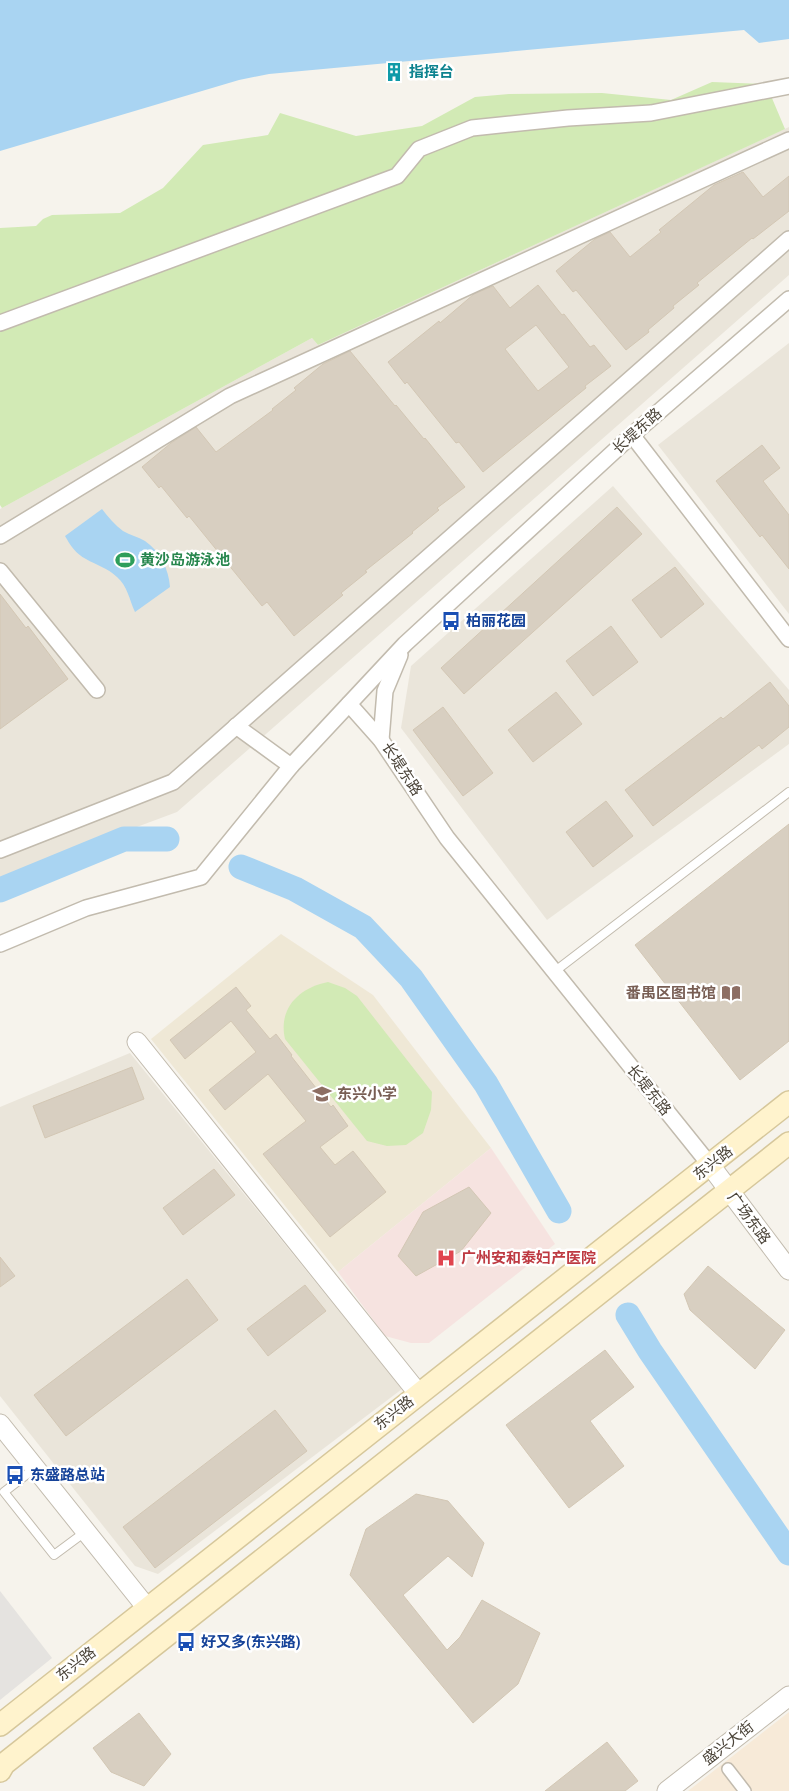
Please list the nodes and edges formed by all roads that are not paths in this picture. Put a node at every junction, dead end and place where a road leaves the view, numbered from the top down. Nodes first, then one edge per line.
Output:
1 (789, 86) edge
2 (789, 140) edge
3 (789, 238) edge
4 (789, 299) edge
5 (0, 323) edge
6 (632, 435) junction
7 (0, 536) edge
8 (0, 571) edge
9 (789, 639) edge
10 (405, 644) junction
11 (96, 690) dead end
12 (349, 704) junction
13 (236, 726) junction
14 (381, 740) junction
15 (292, 766) junction
16 (789, 792) edge
17 (0, 850) edge
18 (0, 944) edge
19 (554, 972) junction
20 (137, 1042) dead end
21 (789, 1102) edge
22 (789, 1142) edge
23 (710, 1166) junction
24 (729, 1191) junction
25 (789, 1270) edge
26 (418, 1393) junction
27 (0, 1424) edge
28 (35, 1468) junction
29 (86, 1531) junction
30 (147, 1608) junction
31 (789, 1696) edge
32 (0, 1724) edge
33 (1, 1767) edge
34 (728, 1769) dead end
35 (667, 1791) edge
36 (745, 1791) edge

1 - 5 street
2 - 7 street
3 - 13 street
4 - 6 street, 长堤东路
6 - 9 street
6 - 10 street, 长堤东路
8 - 11 street
10 - 12 street
10 - 14 street, 长堤东路
12 - 14 street
12 - 15 street
13 - 15 street
13 - 17 street
14 - 19 street, 长堤东路
15 - 18 street
16 - 19 lane
19 - 23 street, 长堤东路
20 - 26 street
21 - 23 main road, 东兴路
22 - 24 main road, 东兴路
23 - 24 street, 广场东路
23 - 26 main road, 东兴路
24 - 25 street, 广场东路
24 - 33 main road, 东兴路
26 - 30 main road, 东兴路
27 - 28 street
28 - 29 street
28 - 29 lane
29 - 30 street
30 - 32 main road, 东兴路
31 - 35 street, 盛兴大街
34 - 36 street

